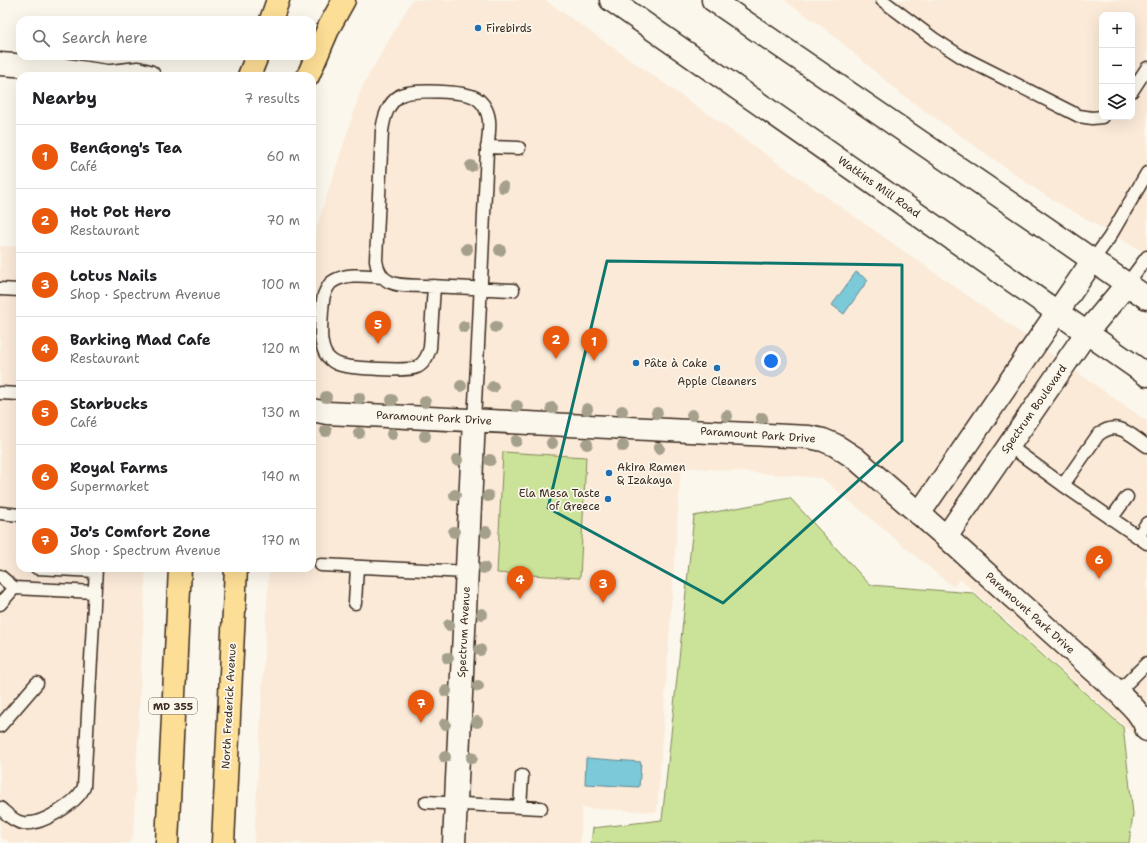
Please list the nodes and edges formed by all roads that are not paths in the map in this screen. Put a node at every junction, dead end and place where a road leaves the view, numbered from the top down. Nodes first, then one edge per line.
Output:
1 (278, 0) edge
2 (344, 0) edge
3 (611, 0) edge
4 (713, 0) edge
5 (882, 0) edge
6 (272, 16) edge
7 (316, 57) edge
8 (254, 60) edge
9 (315, 60) edge
10 (0, 64) edge
11 (1147, 68) edge
12 (80, 72) edge
13 (250, 72) edge
14 (310, 72) edge
15 (1135, 86) edge
16 (1099, 117) edge
17 (487, 147) junction
18 (519, 148) dead end
19 (1147, 173) edge
20 (1147, 257) edge
21 (1093, 260) junction
22 (383, 277) junction
23 (1127, 284) junction
24 (434, 286) junction
25 (0, 289) edge
26 (481, 289) junction
27 (16, 290) edge
28 (513, 290) dead end
29 (1147, 298) edge
30 (1058, 311) junction
31 (1087, 332) junction
32 (1147, 375) edge
33 (0, 393) edge
34 (16, 394) edge
35 (317, 412) edge
36 (474, 420) junction
37 (1008, 445) junction
38 (1147, 446) edge
39 (1064, 485) junction
40 (1126, 497) dead end
41 (0, 513) edge
42 (919, 514) junction
43 (16, 515) edge
44 (1112, 519) junction
45 (1147, 523) edge
46 (946, 537) junction
47 (1142, 540) edge
48 (321, 565) dead end
49 (357, 567) junction
50 (96, 572) edge
51 (180, 572) edge
52 (236, 572) edge
53 (467, 572) junction
54 (0, 576) edge
55 (14, 588) junction
56 (95, 592) junction
57 (356, 603) dead end
58 (0, 604) edge
59 (1147, 663) edge
60 (37, 683) dead end
61 (1118, 692) junction
62 (0, 726) edge
63 (1147, 730) edge
64 (522, 776) dead end
65 (426, 802) dead end
66 (456, 804) junction
67 (520, 807) junction
68 (0, 808) edge
69 (541, 808) dead end
70 (167, 843) edge
71 (223, 843) edge
72 (454, 843) edge

1 - 6 main road
2 - 7 main road
3 - 30 street, Watkins Mill Road
4 - 21 street
5 - 16 lane
8 - 13 main road
9 - 14 main road
10 - 12 street
11 - 15 lane
17 - 18 lane
17 - 22 lane
17 - 26 lane
19 - 21 lane
20 - 23 lane
21 - 23 street
21 - 30 street
22 - 24 lane
22 - 24 lane
23 - 29 street
23 - 31 street, Spectrum Boulevard
24 - 26 lane
25 - 27 lane
26 - 28 lane
26 - 36 lane
30 - 31 street, Watkins Mill Road
30 - 42 street
31 - 32 street, Watkins Mill Road
31 - 37 street, Spectrum Boulevard
33 - 34 lane
35 - 36 street, Paramount Park Drive
36 - 42 street, Paramount Park Drive
36 - 53 street, Spectrum Avenue
37 - 39 lane
37 - 46 street, Spectrum Boulevard
38 - 39 lane
39 - 44 lane
40 - 44 lane
41 - 43 lane
42 - 46 street, Paramount Park Drive
44 - 47 lane
45 - 47 lane
46 - 61 street, Paramount Park Drive
48 - 49 lane
49 - 53 lane
49 - 57 lane
50 - 56 lane
51 - 70 main road, MD 355
52 - 71 main road, North Frederick Avenue
53 - 66 street, Spectrum Avenue
54 - 55 lane
55 - 56 lane
55 - 58 lane
56 - 68 lane
59 - 61 lane
60 - 62 lane
61 - 63 street, Paramount Park Drive
64 - 67 lane
65 - 66 lane
66 - 67 lane
66 - 72 street, Spectrum Avenue
67 - 69 lane

